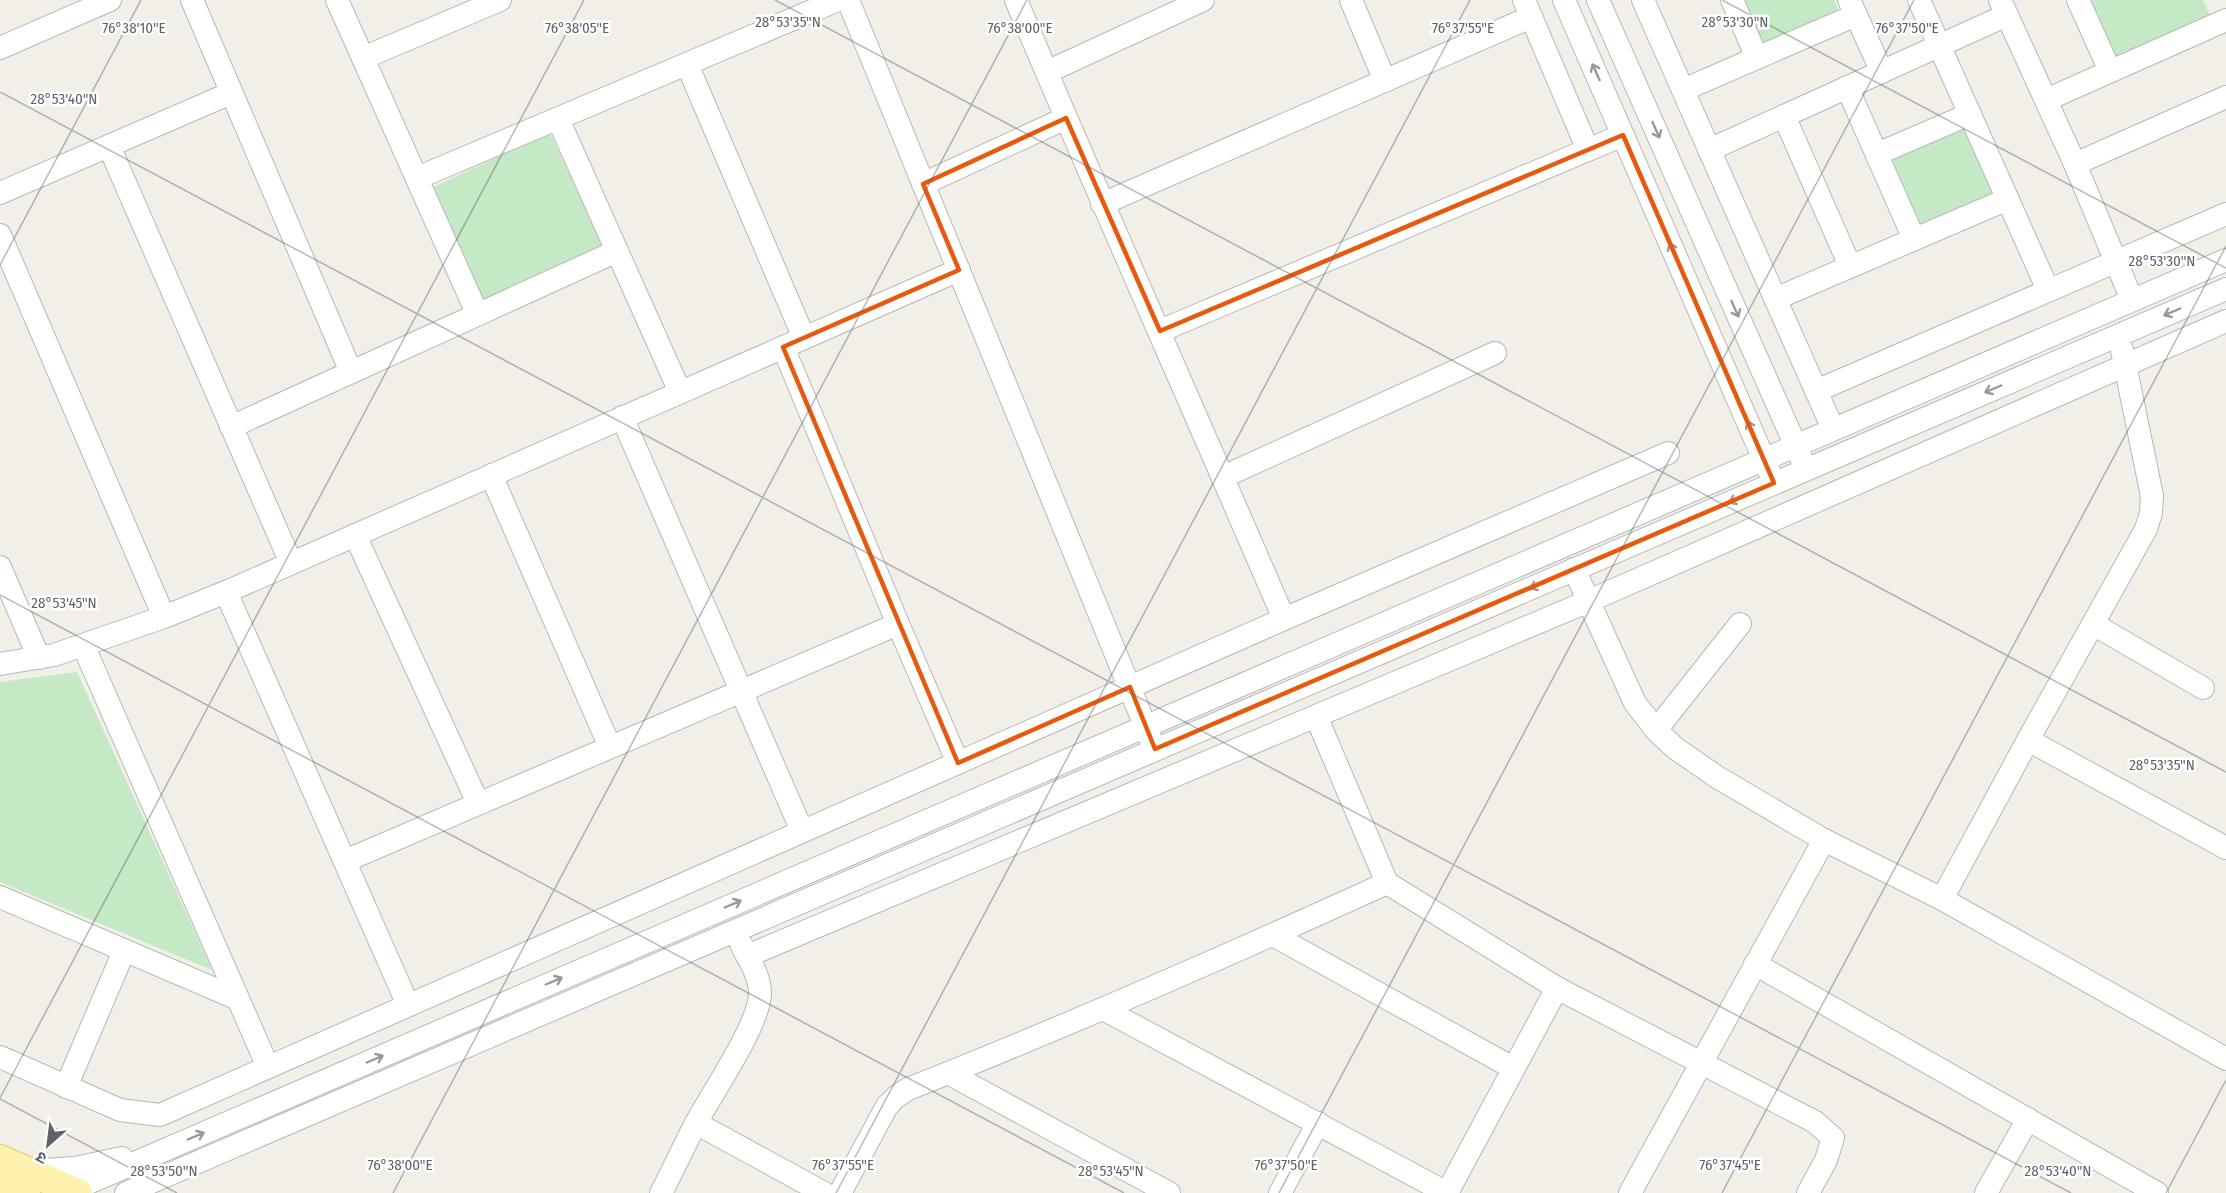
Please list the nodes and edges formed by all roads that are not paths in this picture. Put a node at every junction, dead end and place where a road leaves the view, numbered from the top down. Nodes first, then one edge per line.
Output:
1 (110, 0) edge
2 (192, 0) edge
3 (337, 0) edge
4 (500, 0) edge
5 (838, 0) edge
6 (848, 0) edge
7 (1016, 0) edge
8 (1203, 0) edge
9 (1350, 0) edge
10 (1564, 0) edge
11 (1598, 0) edge
12 (1643, 0) edge
13 (1732, 0) edge
14 (1919, 0) edge
15 (2078, 0) edge
16 (2223, 0) edge
17 (1853, 8) edge
18 (2004, 8) edge
19 (2226, 8) edge
20 (1527, 9) edge
21 (2226, 20) edge
22 (1939, 46) junction
23 (0, 48) edge
24 (363, 58) junction
25 (1757, 58) junction
26 (687, 64) junction
27 (1047, 72) junction
28 (1882, 72) junction
29 (2110, 72) junction
30 (1385, 81) junction
31 (1847, 87) junction
32 (1683, 90) junction
33 (231, 93) junction
34 (2226, 97) edge
35 (2046, 100) junction
36 (1970, 114) junction
37 (1784, 116) junction
38 (558, 118) junction
39 (1066, 118) junction
40 (1623, 135) junction
41 (109, 146) junction
42 (1588, 150) junction
43 (1709, 150) junction
44 (1876, 154) junction
45 (2075, 164) junction
46 (417, 178) junction
47 (923, 184) junction
48 (0, 193) edge
49 (2008, 199) junction
50 (1102, 204) junction
51 (2226, 214) edge
52 (0, 235) edge
53 (1914, 239) junction
54 (617, 251) junction
55 (2226, 260) edge
56 (2116, 261) junction
57 (1850, 267) junction
58 (959, 270) junction
59 (2226, 289) edge
60 (2048, 290) junction
61 (1775, 298) junction
62 (2132, 300) junction
63 (477, 313) junction
64 (2226, 321) edge
65 (1160, 331) junction
66 (2119, 335) junction
67 (804, 338) junction
68 (783, 347) junction
69 (1495, 353) dead end
70 (2125, 365) junction
71 (351, 372) junction
72 (1816, 391) junction
73 (680, 392) junction
74 (622, 417) junction
75 (231, 427) junction
76 (1833, 429) junction
77 (1795, 445) junction
78 (1668, 453) dead end
79 (1764, 459) junction
80 (1806, 470) junction
81 (491, 475) junction
82 (1223, 477) junction
83 (1774, 483) junction
84 (355, 535) junction
85 (291, 563) junction
86 (0, 567) edge
87 (1574, 569) junction
88 (226, 592) junction
89 (1589, 601) junction
90 (164, 617) junction
91 (1284, 619) junction
92 (898, 624) junction
93 (1740, 624) dead end
94 (2093, 624) junction
95 (83, 645) junction
96 (39, 658) junction
97 (0, 664) edge
98 (1130, 687) junction
99 (2203, 688) dead end
100 (741, 690) junction
101 (1316, 716) junction
102 (1146, 726) junction
103 (1656, 730) junction
104 (2028, 740) junction
105 (610, 747) junction
106 (1155, 749) junction
107 (958, 762) junction
108 (478, 803) junction
109 (802, 831) junction
110 (1824, 840) junction
111 (2226, 848) edge
112 (345, 861) junction
113 (1387, 883) junction
114 (0, 897) edge
115 (1942, 899) junction
116 (735, 930) junction
117 (1273, 935) junction
118 (124, 951) junction
119 (747, 956) junction
120 (1755, 964) junction
121 (1557, 988) junction
122 (238, 999) junction
123 (408, 1005) junction
124 (1103, 1009) junction
125 (0, 1057) edge
126 (2226, 1059) edge
127 (1702, 1063) junction
128 (268, 1067) junction
129 (1513, 1068) junction
130 (948, 1073) junction
131 (66, 1087) junction
132 (160, 1115) junction
133 (2028, 1119) junction
134 (696, 1123) junction
135 (1318, 1123) junction
136 (172, 1147) junction
137 (0, 1159) edge
138 (186, 1167) junction
139 (0, 1182) edge
140 (27, 1182) edge
141 (72, 1192) edge
142 (126, 1193) edge
143 (170, 1193) edge
144 (661, 1193) edge
145 (824, 1193) edge
146 (840, 1193) edge
147 (1168, 1193) edge
148 (1280, 1193) edge
149 (1447, 1193) edge
150 (1630, 1193) edge
151 (1808, 1193) edge
152 (1986, 1193) edge
153 (2157, 1193) edge

1 - 23 street
2 - 33 street
3 - 24 street
4 - 24 street
5 - 26 street
6 - 47 street
7 - 27 street
8 - 27 street
9 - 30 street
40 -> 10 street
11 -> 77 street
12 - 32 street
13 - 25 street
14 - 22 street
15 - 29 street
16 - 19 street
17 - 25 street
17 - 28 street
18 - 22 street
18 - 35 street
20 - 30 street
20 - 42 street
21 - 29 street
22 - 28 street
22 - 36 street
24 - 46 street
25 - 32 street
26 - 38 street
26 - 67 street
27 - 39 street
28 - 31 street
29 - 35 street
30 - 50 street
31 - 37 street
31 - 44 street
32 - 43 street
33 - 41 street
33 - 71 street
34 - 45 street
35 - 45 street
36 - 44 street
36 - 49 street
37 - 43 street
37 - 57 street
38 - 46 street
38 - 54 street
39 - 47 street
39 - 50 street
40 - 42 street
79 -> 40 street
41 - 48 street
41 - 75 street
42 - 65 street
43 - 61 street
44 - 53 street
45 - 56 street
46 - 63 street
47 - 58 street
49 - 53 street
49 - 60 street
50 - 65 street
51 - 56 street
52 - 90 street
53 - 57 street
54 - 63 street
54 - 73 street
55 - 62 street
56 - 60 street
56 - 62 street
57 - 61 street
58 - 67 street
58 - 98 street
59 -> 66 street
60 - 72 street
61 - 72 street
62 - 76 street
63 - 71 street
64 - 70 street
65 - 82 street
66 - 70 street
66 -> 80 street
67 - 68 street
68 - 73 street
68 - 92 street
69 - 82 street
70 - 89 street
70 - 94 street
71 - 75 street
72 - 76 street
73 - 74 street
74 - 81 street
74 - 100 street
75 - 85 street
76 - 77 street
77 - 79 street
77 - 80 street
78 - 91 street
79 - 83 street
79 - 102 street
80 - 83 street
81 - 84 street
81 - 105 street
82 - 91 street
83 -> 87 street
84 - 85 street
84 - 108 street
85 - 88 street
86 - 96 street
87 - 89 street
87 -> 106 street
88 - 90 street
88 - 112 street
89 - 101 street
89 - 103 street
90 - 95 street
91 - 98 street
92 - 100 street
92 - 107 street
93 - 103 street
94 - 99 street
94 - 104 street
95 - 96 street
95 - 122 street
96 - 97 street
98 - 102 street
98 - 107 street
100 - 105 street
100 - 109 street
101 - 113 street
101 - 119 street
102 - 106 street
136 -> 102 street
103 - 110 street
104 - 111 street
104 - 115 street
105 - 108 street
106 - 116 street
107 - 109 street
108 - 112 street
109 - 123 street
110 - 115 street
110 - 120 street
112 - 123 street
113 - 117 street
113 - 121 street
114 - 118 street
115 - 126 street
116 - 119 street
116 - 138 street
117 - 124 street
117 - 129 street
118 - 122 street
118 - 131 street
119 - 134 street
120 - 127 street
120 - 133 street
121 - 127 street
121 - 129 street
122 - 128 street
123 - 128 street
124 - 130 street
124 - 135 street
125 - 131 street
127 - 150 street
127 - 151 street
128 - 132 street
129 - 149 street
130 - 146 street
130 - 147 street
131 - 132 street
132 - 136 street
133 - 152 street
133 - 153 street
134 - 144 street
134 - 145 street
135 - 148 street
135 - 149 street
136 - 140 street
136 - 141 street
137 - 140 main road
138 - 142 street
138 - 143 street
139 - 140 main road
140 - 141 main road

